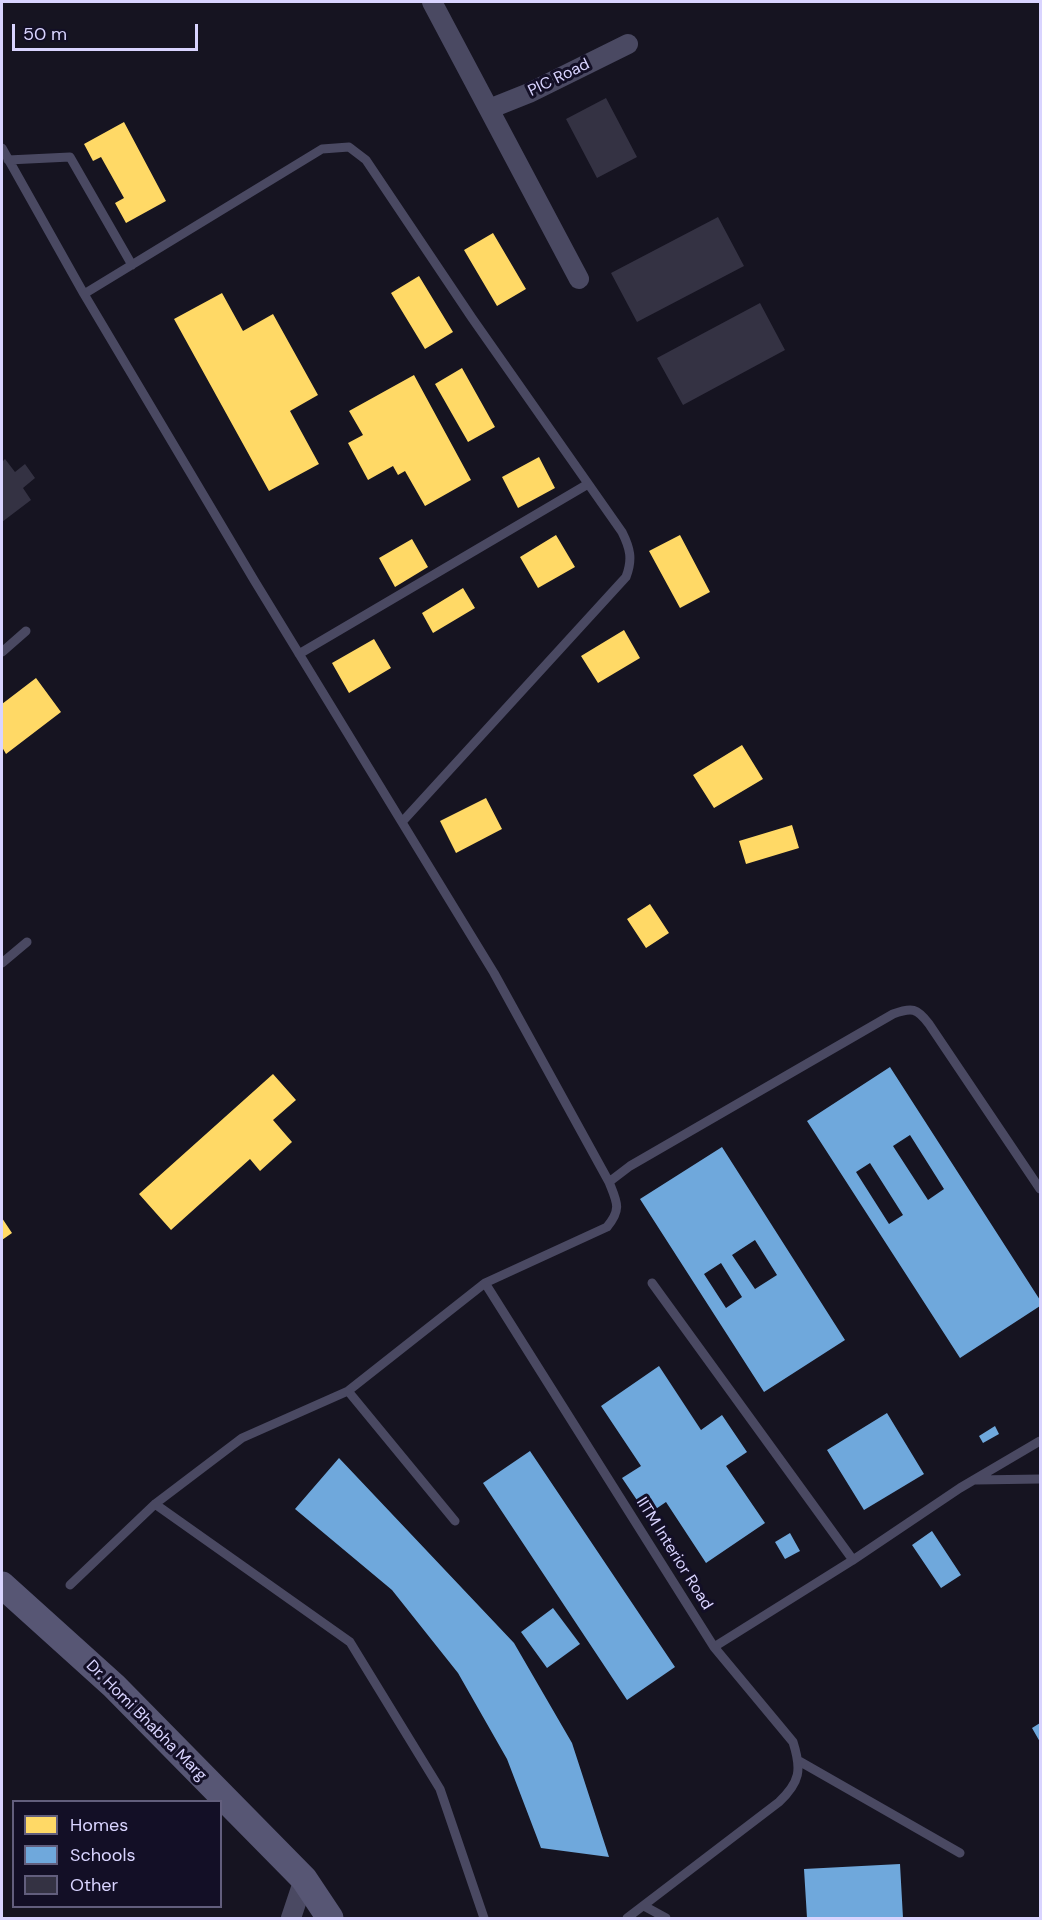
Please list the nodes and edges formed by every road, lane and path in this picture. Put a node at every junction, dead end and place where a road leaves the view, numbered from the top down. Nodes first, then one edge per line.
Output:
1 (432, 2) edge
2 (628, 44) dead end
3 (489, 109) junction
4 (2, 148) edge
5 (8, 160) junction
6 (132, 265) junction
7 (579, 279) dead end
8 (84, 294) junction
9 (588, 484) junction
10 (26, 632) dead end
11 (2, 652) edge
12 (299, 654) junction
13 (402, 822) junction
14 (27, 942) dead end
15 (2, 963) edge
16 (609, 1182) junction
17 (1041, 1189) edge
18 (485, 1283) junction
19 (652, 1283) dead end
20 (348, 1391) junction
21 (1041, 1441) edge
22 (1041, 1479) edge
23 (973, 1480) junction
24 (156, 1504) junction
25 (455, 1521) dead end
26 (854, 1560) junction
27 (2, 1585) edge
28 (70, 1585) dead end
29 (714, 1647) junction
30 (799, 1761) junction
31 (960, 1853) dead end
32 (304, 1880) junction
33 (644, 1906) junction
34 (291, 1918) edge
35 (330, 1918) edge
36 (484, 1918) edge
37 (627, 1918) edge
38 (666, 1918) edge

1 - 3 street
2 - 3 street, PIC Road
3 - 7 street
4 - 5 lane
5 - 6 lane
5 - 8 lane
6 - 8 lane
6 - 9 lane
8 - 12 lane
9 - 12 lane
9 - 13 lane
10 - 11 lane
12 - 13 lane
13 - 16 lane
14 - 15 lane
16 - 17 lane
16 - 18 lane
18 - 20 lane
18 - 29 lane, IITM Interior Road
19 - 26 lane
20 - 24 lane
20 - 25 lane
21 - 23 lane
22 - 23 lane
23 - 26 lane
24 - 28 lane
24 - 36 lane
26 - 29 lane
27 - 32 main road, Dr. Homi Bhabha Marg
29 - 30 lane, IITM Interior Road
30 - 31 lane
30 - 33 lane
32 - 34 street
32 - 35 main road, Dr. Homi Bhabha Marg
33 - 37 lane
33 - 38 lane

